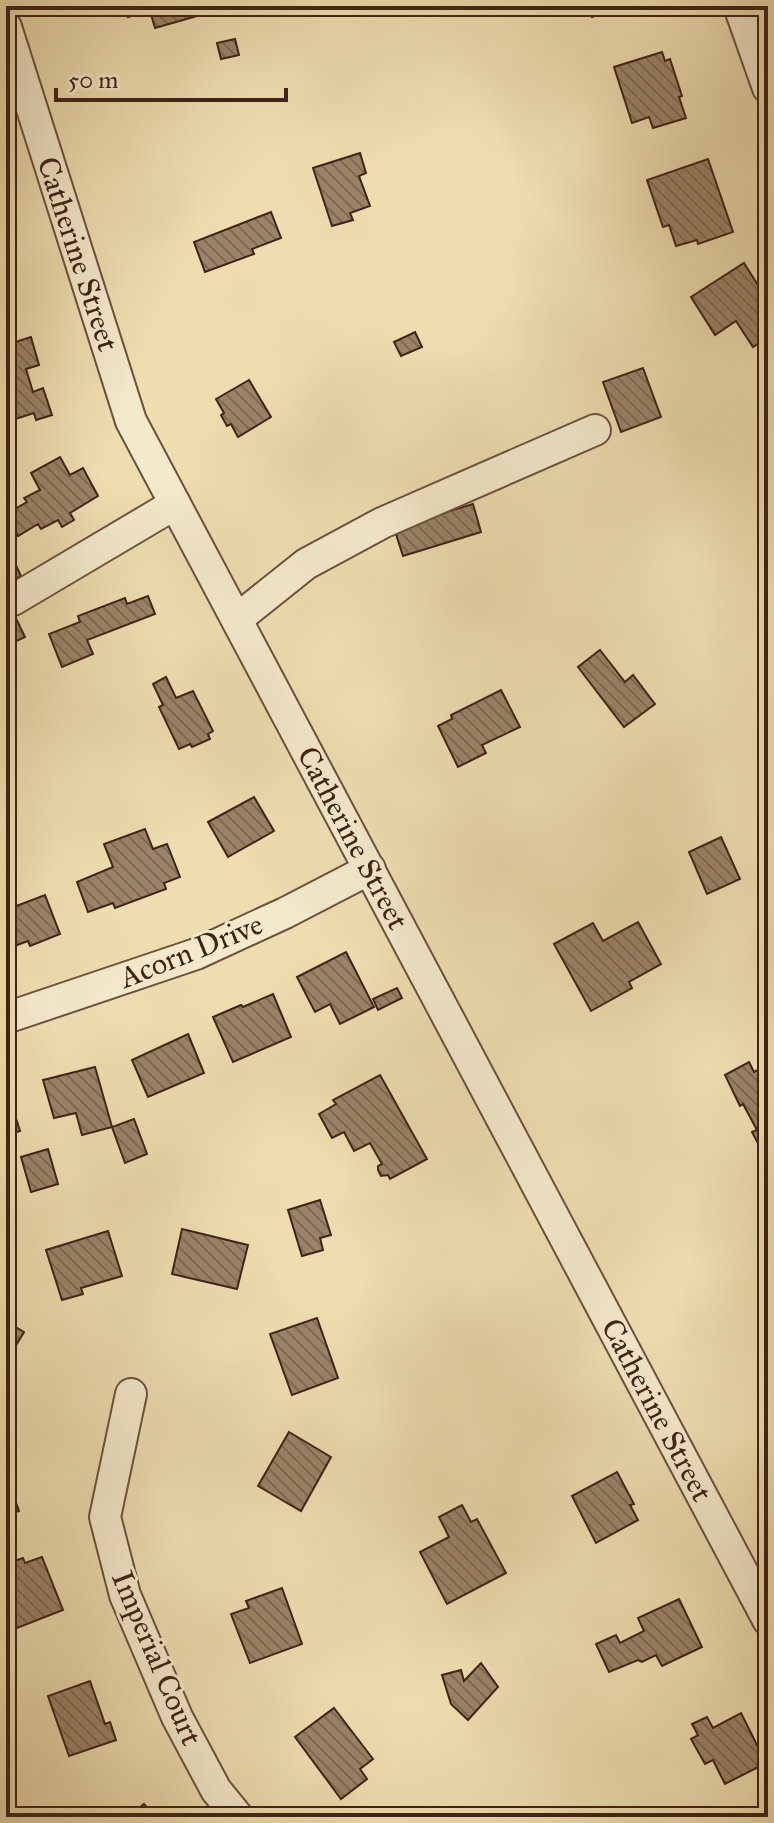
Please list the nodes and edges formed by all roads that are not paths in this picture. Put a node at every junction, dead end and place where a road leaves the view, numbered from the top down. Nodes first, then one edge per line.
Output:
1 (739, 6) edge
2 (6, 27) edge
3 (768, 88) edge
4 (595, 430) dead end
5 (175, 504) junction
6 (13, 600) dead end
7 (237, 619) junction
8 (370, 869) junction
9 (6, 1018) edge
10 (131, 1394) dead end
11 (767, 1613) edge
12 (238, 1817) edge

1 - 3 street
2 - 5 street, Catherine Street
4 - 7 street
5 - 6 street
5 - 7 street, Catherine Street
7 - 8 street, Catherine Street
8 - 9 street, Acorn Drive
8 - 11 street, Catherine Street
10 - 12 street, Imperial Court

